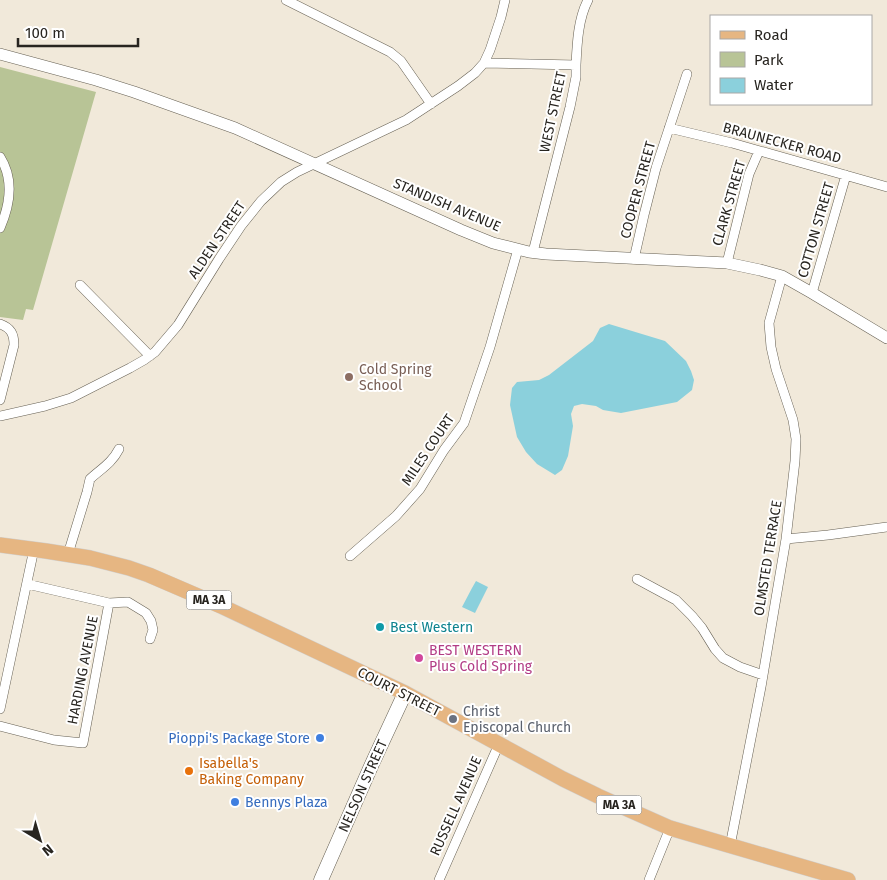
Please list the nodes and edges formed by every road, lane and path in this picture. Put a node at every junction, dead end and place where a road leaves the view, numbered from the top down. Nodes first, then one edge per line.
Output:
1 (286, 0) edge
2 (505, 0) edge
3 (588, 0) edge
4 (0, 54) edge
5 (484, 62) junction
6 (576, 65) junction
7 (687, 74) dead end
8 (431, 104) junction
9 (669, 128) junction
10 (758, 151) junction
11 (0, 157) edge
12 (314, 164) junction
13 (846, 175) junction
14 (887, 187) edge
15 (0, 228) edge
16 (518, 249) junction
17 (533, 252) junction
18 (634, 259) junction
19 (727, 264) junction
20 (782, 276) junction
21 (80, 285) dead end
22 (812, 293) junction
23 (0, 324) edge
24 (887, 338) edge
25 (150, 356) junction
26 (0, 400) edge
27 (0, 416) edge
28 (119, 449) dead end
29 (887, 527) edge
30 (786, 539) junction
31 (0, 545) edge
32 (34, 549) junction
33 (68, 554) junction
34 (350, 556) dead end
35 (637, 579) dead end
36 (27, 584) junction
37 (109, 603) junction
38 (150, 639) dead end
39 (762, 675) junction
40 (405, 693) junction
41 (0, 710) edge
42 (0, 726) edge
43 (499, 744) junction
44 (670, 828) junction
45 (730, 846) junction
46 (321, 880) edge
47 (439, 880) edge
48 (649, 880) edge
49 (848, 880) edge

1 - 8 street
2 - 5 street, ALDEN STREET
3 - 6 street
4 - 12 street, STANDISH AVENUE
5 - 6 street, WEST STREET
5 - 8 street, ALDEN STREET
6 - 17 street, WEST STREET
7 - 9 street, COOPER STREET
8 - 12 street, ALDEN STREET
9 - 10 street, BRAUNECKER ROAD
9 - 18 street, COOPER STREET
10 - 13 street, BRAUNECKER ROAD
10 - 19 street, CLARK STREET
11 - 15 street
12 - 16 street, STANDISH AVENUE
12 - 25 street, ALDEN STREET
13 - 14 street, BRAUNECKER ROAD
13 - 22 street, COTTON STREET
16 - 17 street, STANDISH AVENUE
16 - 34 street, MILES COURT
17 - 18 street, STANDISH AVENUE
18 - 19 street, STANDISH AVENUE
19 - 20 street, STANDISH AVENUE
20 - 22 street, STANDISH AVENUE
20 - 30 street, OLMSTED TERRACE
21 - 25 street
22 - 24 street, STANDISH AVENUE
23 - 26 street
25 - 27 street, ALDEN STREET
28 - 33 street
29 - 30 street
30 - 39 street, OLMSTED TERRACE
31 - 32 main road, COURT STREET / MA 3A
32 - 33 main road, COURT STREET / MA 3A
32 - 36 street
33 - 40 main road, COURT STREET / MA 3A
35 - 39 street
36 - 37 street
36 - 41 street
37 - 38 street
37 - 42 street, HARDING AVENUE
39 - 45 street, OLMSTED TERRACE
40 - 43 main road, COURT STREET / MA 3A
40 - 46 main road, NELSON STREET
43 - 44 main road, COURT STREET / MA 3A
43 - 47 street, RUSSELL AVENUE
44 - 45 main road, COURT STREET / MA 3A
44 - 48 street
45 - 49 main road, COURT STREET / MA 3A

